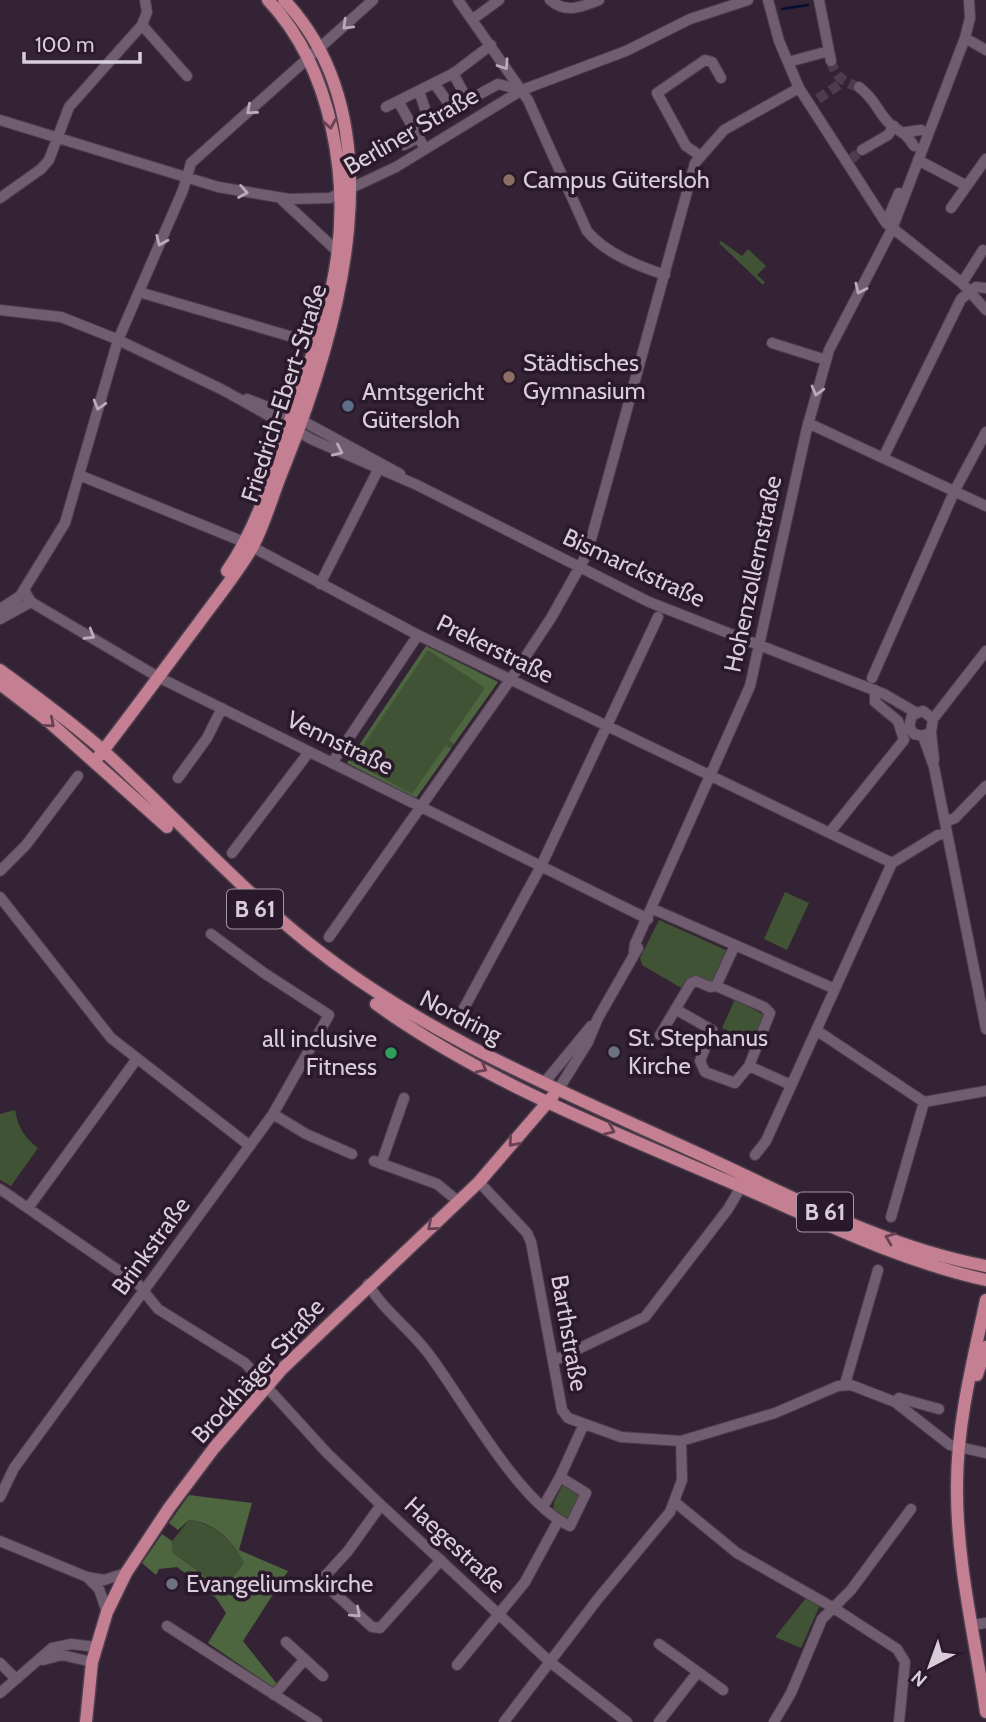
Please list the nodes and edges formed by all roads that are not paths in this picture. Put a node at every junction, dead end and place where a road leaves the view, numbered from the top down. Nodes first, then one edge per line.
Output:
1 (145, 0) edge
2 (268, 0) edge
3 (284, 0) edge
4 (373, 0) edge
5 (458, 0) edge
6 (499, 0) edge
7 (550, 0) edge
8 (599, 0) edge
9 (748, 0) edge
10 (768, 0) edge
11 (819, 0) edge
12 (969, 0) edge
13 (728, 2) edge
14 (473, 19) junction
15 (142, 25) junction
16 (965, 38) junction
17 (491, 46) junction
18 (986, 50) edge
19 (315, 54) junction
20 (788, 62) junction
21 (453, 73) junction
22 (187, 76) dead end
23 (721, 78) dead end
24 (430, 83) junction
25 (859, 87) tunnel mouth
26 (799, 88) junction
27 (522, 90) junction
28 (419, 91) junction
29 (818, 99) tunnel mouth
30 (398, 101) junction
31 (468, 102) junction
32 (808, 105) junction
33 (386, 107) dead end
34 (453, 110) junction
35 (0, 120) edge
36 (429, 121) junction
37 (894, 126) junction
38 (920, 128) dead end
39 (905, 132) junction
40 (416, 134) junction
41 (58, 137) junction
42 (404, 145) dead end
43 (915, 146) dead end
44 (425, 149) junction
45 (862, 150) tunnel mouth
46 (699, 155) junction
47 (986, 159) edge
48 (918, 160) junction
49 (186, 178) junction
50 (967, 186) junction
51 (345, 193) junction
52 (0, 198) edge
53 (280, 198) junction
54 (951, 208) dead end
55 (877, 210) junction
56 (888, 225) junction
57 (984, 250) dead end
58 (337, 251) junction
59 (665, 275) junction
60 (962, 283) junction
61 (986, 288) edge
62 (139, 292) junction
63 (971, 292) junction
64 (0, 310) edge
65 (986, 310) edge
66 (118, 340) junction
67 (772, 343) dead end
68 (320, 344) junction
69 (826, 359) junction
70 (808, 423) junction
71 (295, 424) junction
72 (986, 432) edge
73 (883, 457) junction
74 (380, 466) junction
75 (79, 475) junction
76 (955, 490) junction
77 (986, 506) edge
78 (248, 545) junction
79 (581, 567) junction
80 (317, 583) junction
81 (24, 590) junction
82 (31, 602) junction
83 (0, 609) edge
84 (658, 617) dead end
85 (0, 619) edge
86 (418, 635) junction
87 (759, 644) junction
88 (986, 651) edge
89 (0, 670) edge
90 (155, 674) junction
91 (872, 678) dead end
92 (510, 680) junction
93 (0, 684) edge
94 (877, 691) junction
95 (222, 708) junction
96 (912, 715) junction
97 (930, 716) junction
98 (607, 726) junction
99 (927, 734) junction
100 (309, 752) junction
101 (96, 754) junction
102 (332, 763) junction
103 (78, 776) dead end
104 (712, 776) junction
105 (178, 778) dead end
106 (986, 786) edge
107 (420, 806) junction
108 (945, 822) junction
109 (830, 832) junction
110 (947, 833) junction
111 (232, 853) dead end
112 (892, 863) junction
113 (541, 866) junction
114 (0, 871) edge
115 (0, 897) edge
116 (653, 909) junction
117 (647, 922) junction
118 (211, 934) dead end
119 (329, 937) dead end
120 (735, 945) junction
121 (716, 986) junction
122 (835, 989) junction
123 (677, 1010) junction
124 (598, 1018) junction
125 (457, 1021) dead end
126 (986, 1029) edge
127 (816, 1030) junction
128 (660, 1035) dead end
129 (136, 1060) junction
130 (749, 1066) junction
131 (544, 1083) junction
132 (791, 1085) junction
133 (558, 1090) junction
134 (986, 1091) edge
135 (534, 1095) junction
136 (404, 1098) dead end
137 (548, 1102) junction
138 (924, 1102) junction
139 (273, 1114) junction
140 (250, 1146) junction
141 (352, 1154) dead end
142 (755, 1154) dead end
143 (479, 1182) junction
144 (741, 1187) junction
145 (1, 1194) edge
146 (459, 1202) junction
147 (28, 1208) junction
148 (891, 1217) dead end
149 (986, 1266) edge
150 (878, 1270) dead end
151 (986, 1280) edge
152 (368, 1284) junction
153 (145, 1292) junction
154 (986, 1300) edge
155 (986, 1347) edge
156 (553, 1361) junction
157 (845, 1384) junction
158 (267, 1386) junction
159 (895, 1402) junction
160 (939, 1409) dead end
161 (964, 1416) junction
162 (584, 1424) junction
163 (681, 1441) junction
164 (959, 1448) junction
165 (986, 1452) edge
166 (560, 1477) junction
167 (0, 1497) edge
168 (676, 1503) junction
169 (381, 1504) junction
170 (542, 1507) junction
171 (911, 1509) dead end
172 (558, 1521) junction
173 (0, 1541) edge
174 (441, 1560) junction
175 (126, 1573) junction
176 (87, 1577) junction
177 (832, 1607) junction
178 (107, 1612) junction
179 (500, 1615) junction
180 (980, 1624) edge
181 (167, 1626) dead end
182 (286, 1642) dead end
183 (659, 1644) dead end
184 (96, 1647) junction
185 (305, 1659) junction
186 (550, 1661) junction
187 (92, 1662) junction
188 (0, 1663) edge
189 (457, 1665) dead end
190 (25, 1671) junction
191 (697, 1673) junction
192 (323, 1676) dead end
193 (16, 1679) junction
194 (723, 1690) dead end
195 (0, 1693) edge
196 (274, 1695) junction
197 (986, 1712) edge
198 (86, 1722) edge
199 (317, 1722) edge
200 (503, 1722) edge
201 (627, 1722) edge
202 (659, 1722) edge
203 (775, 1722) edge
204 (899, 1722) edge

1 - 15 street
2 - 19 main road, Friedrich-Ebert-Straße
3 - 19 main road, Friedrich-Ebert-Straße
4 -> 19 street
5 - 14 street
6 - 14 street
7 - 8 street
9 - 13 street, Berliner Straße
10 - 20 street
11 - 20 street
12 - 16 street
13 - 27 street, Berliner Straße
14 - 17 street
15 - 22 street
15 - 41 street
16 - 18 street
16 - 48 street
17 - 21 street
17 -> 27 street
19 -> 49 street
19 - 51 main road, Friedrich-Ebert-Straße
20 - 26 street
21 - 24 street
21 - 31 street
23 - 46 street
24 - 28 street
24 - 34 street
25 - 37 street
26 - 32 street
26 - 46 street
27 - 31 street
27 - 44 street, Berliner Straße
27 - 59 street
28 - 30 street
28 - 36 street
29 - 32 street
30 - 33 street
30 - 40 street
31 - 34 street
32 - 55 street
34 - 36 street
35 - 41 street, Berliner Straße
36 - 40 street
37 - 39 street
37 - 45 street
38 - 39 street
39 - 43 street
40 - 42 street
40 - 44 street
41 - 49 street, Berliner Straße
41 - 52 street
44 - 51 street, Berliner Straße
46 - 59 street
47 - 50 street
48 - 50 street
48 - 56 street
49 -> 53 street, Berliner Straße
49 -> 62 street
50 - 54 street
51 - 53 street, Berliner Straße
51 - 58 main road, Friedrich-Ebert-Straße
51 - 68 main road, Friedrich-Ebert-Straße
53 - 58 street
55 - 56 street
55 - 56 street
56 - 60 street
56 -> 69 street, Hohenzollernstraße
57 - 60 street
58 - 68 main road, Friedrich-Ebert-Straße
59 - 79 street
60 - 63 street
61 - 63 street
62 - 66 street
62 - 68 street
63 - 65 street
63 - 73 street
64 - 66 street, Bismarckstraße
66 - 71 street, Bismarckstraße
66 -> 75 street
67 - 69 street
68 - 71 main road, Friedrich-Ebert-Straße
69 -> 70 street, Hohenzollernstraße
70 - 73 street
70 - 87 street, Hohenzollernstraße
71 - 74 street, Bismarckstraße
71 - 78 main road, Friedrich-Ebert-Straße
72 - 76 street
73 - 76 street
74 - 79 street, Bismarckstraße
74 - 80 street
75 - 78 street, Prekerstraße
75 - 81 street
76 - 77 street
76 - 91 street
78 - 80 street, Prekerstraße
78 - 90 main road, Friedrich-Ebert-Straße
79 - 87 street, Bismarckstraße
79 - 92 street
80 - 86 street, Prekerstraße
81 - 82 street, Vennstraße
81 - 83 street
82 - 85 street
82 -> 90 street, Vennstraße
84 - 98 street
86 - 92 street, Prekerstraße
86 - 102 street
87 - 94 street, Bismarckstraße
87 - 104 street, Hohenzollernstraße
88 - 97 street
89 - 101 main road, Nordring / B 61
90 - 95 street, Vennstraße
90 - 101 main road, Friedrich-Ebert-Straße
92 - 98 street, Prekerstraße
92 - 107 street
93 -> 101 main road, Nordring / B 61
94 - 96 street, Bismarckstraße
94 - 109 street
95 - 100 street, Vennstraße
95 - 105 street
96 - 97 street
96 - 99 street, Bismarckstraße
97 - 99 street
98 - 104 street, Prekerstraße
98 - 113 street
99 - 108 street
100 - 102 street, Vennstraße
100 - 111 street
101 - 131 main road, Nordring / B 61
101 -> 135 main road, Nordring / B 61
102 - 107 street, Vennstraße
103 - 114 street
104 - 109 street, Prekerstraße
104 - 116 street, Hohenzollernstraße
106 - 108 street
107 - 113 street, Vennstraße
107 - 119 street
108 - 110 street
109 - 112 street, Prekerstraße
110 - 112 street
110 - 126 street
112 - 122 street
113 - 117 street, Vennstraße
113 - 125 street
115 - 129 street
116 - 117 street, Hohenzollernstraße
116 - 120 street
117 - 124 street, Hohenzollernstraße
118 - 139 street, Brinkstraße
120 - 121 street
120 - 122 street
121 - 123 street
121 - 130 street
122 - 127 street
123 - 128 street
123 - 130 street
124 - 131 street, Hohenzollernstraße
124 - 133 street, Hohenzollernstraße
127 - 132 street
127 - 138 street
129 - 140 street
129 - 147 street
130 - 132 street
131 - 133 main road, Nordring / B 61
131 - 135 main road
132 - 142 street
133 - 137 main road, Hohenzollernstraße
149 -> 133 main road, Nordring / B 61
134 - 138 street
135 - 137 main road, Nordring / B 61
136 - 146 street
137 -> 143 main road, Brockhäger Straße
137 -> 144 main road, Nordring / B 61
138 - 148 street
139 - 140 street, Brinkstraße
139 - 141 street
140 - 153 street, Brinkstraße
143 - 146 main road, Brockhäger Straße
143 - 156 street, Barthstraße
144 - 151 main road, Nordring / B 61
144 - 156 street
145 - 147 street, Haegestraße
146 -> 152 main road, Brockhäger Straße
147 - 153 street, Haegestraße
150 - 157 street
152 - 158 main road, Brockhäger Straße
152 - 170 street
153 - 158 street, Haegestraße
153 - 167 street, Brinkstraße
154 - 161 main road
155 - 161 main road
156 - 162 street, Barthstraße
157 - 159 street
157 - 163 street, Barthstraße
158 - 169 street, Haegestraße
158 - 175 main road, Brockhäger Straße
159 - 160 street
159 - 164 street
161 - 164 main road
162 - 163 street, Barthstraße
162 - 166 street
163 - 168 street
164 - 165 street
164 - 180 main road
166 - 170 street
166 - 172 street
168 - 177 street
168 - 186 street
169 - 174 street, Haegestraße
169 -> 174 street
170 - 172 street
171 - 177 street
172 - 179 street
173 - 176 street
174 - 179 street, Haegestraße
175 - 176 street
175 - 178 main road, Brockhäger Straße
176 - 178 street
177 - 203 street
177 - 204 street
178 - 184 main road, Brockhäger Straße
179 - 186 street, Haegestraße
179 - 189 street
180 - 197 main road
181 - 196 street
182 - 185 street
183 - 191 street
184 - 187 main road, Brockhäger Straße
184 - 190 street
185 - 192 street
185 - 196 street
186 - 200 street
186 - 201 street, Haegestraße
187 - 190 street
187 - 198 main road, Brockhäger Straße
188 - 193 street
190 - 193 street
191 - 194 street
191 - 202 street
193 - 195 street
196 - 199 street

